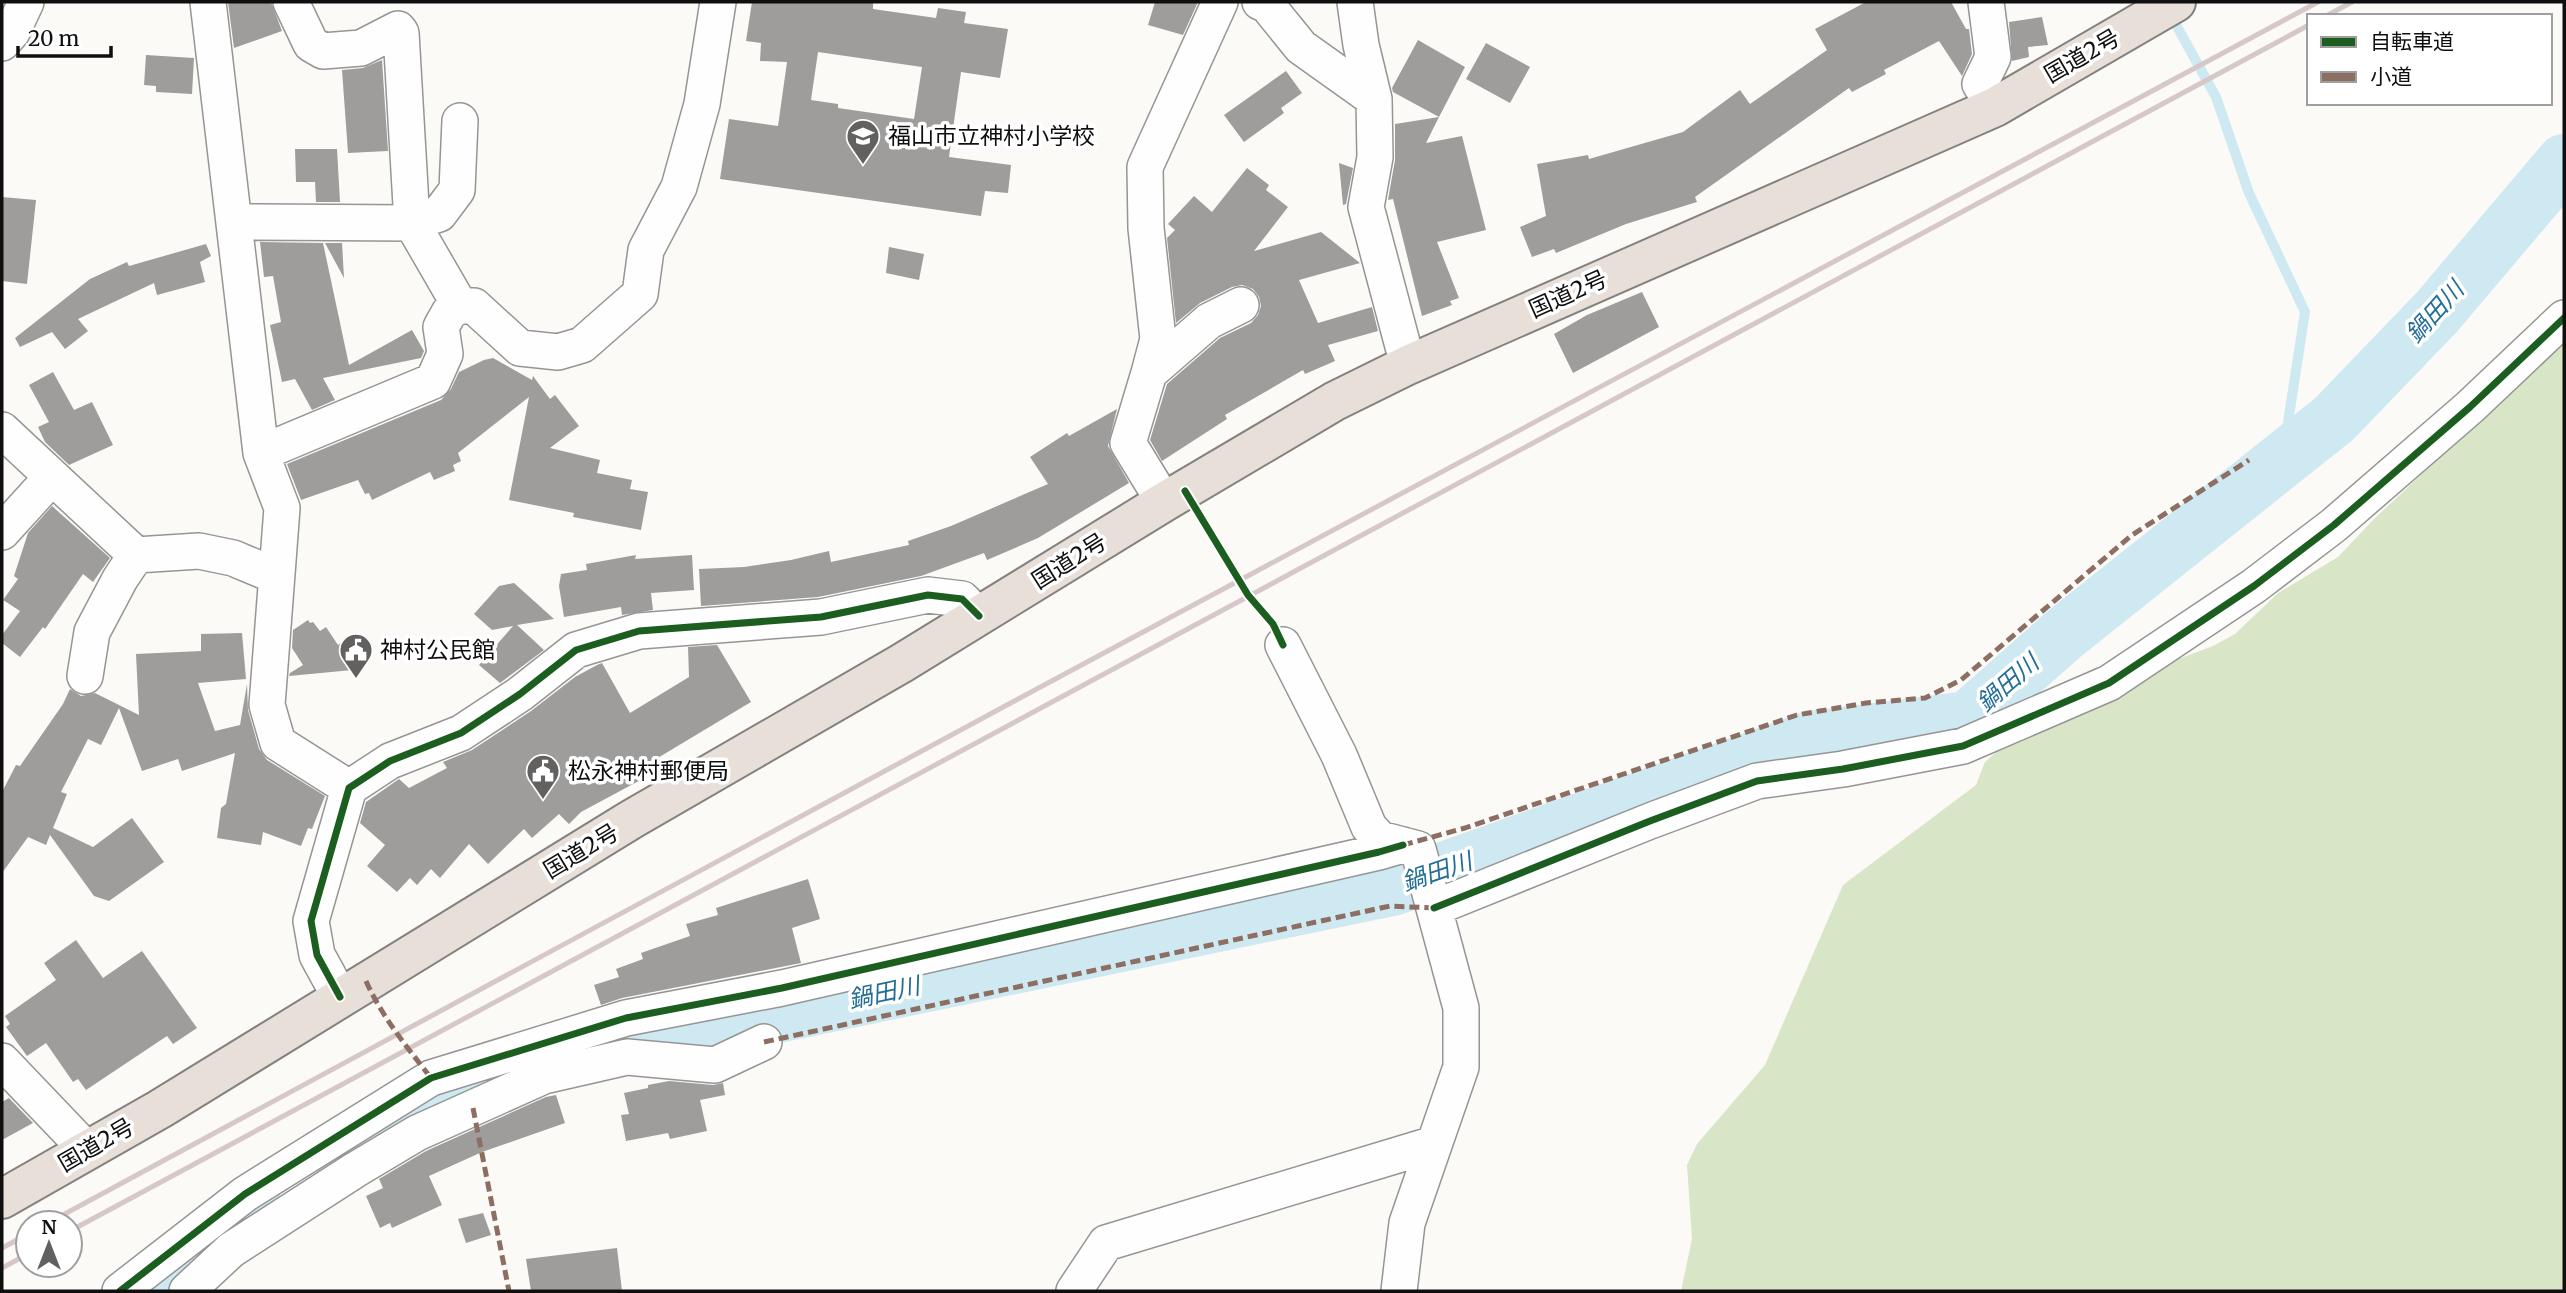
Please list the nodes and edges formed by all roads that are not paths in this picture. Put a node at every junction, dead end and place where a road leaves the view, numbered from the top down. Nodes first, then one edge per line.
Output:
1 (26, 2) edge
2 (208, 2) edge
3 (291, 2) edge
4 (718, 2) edge
5 (1220, 2) edge
6 (1260, 2) edge
7 (1355, 2) edge
8 (1986, 2) edge
9 (2164, 8) edge
10 (2, 43) edge
11 (1374, 99) junction
12 (1995, 107) junction
13 (460, 121) dead end
14 (234, 222) junction
15 (412, 223) junction
16 (1241, 305) dead end
17 (460, 306) junction
18 (2564, 318) edge
19 (1408, 365) junction
20 (1149, 373) junction
21 (2, 430) edge
22 (261, 453) junction
23 (52, 477) junction
24 (1164, 502) junction
25 (2, 532) edge
26 (136, 555) junction
27 (276, 576) junction
28 (979, 616) junction
29 (1283, 645) dead end
30 (85, 676) dead end
31 (349, 788) junction
32 (1410, 847) junction
33 (1433, 903) junction
34 (340, 997) junction
35 (764, 1042) dead end
36 (2, 1061) edge
37 (449, 1073) junction
38 (473, 1108) junction
39 (1434, 1144) junction
40 (87, 1150) junction
41 (2, 1199) edge
42 (120, 1291) edge
43 (187, 1291) edge
44 (1074, 1291) edge
45 (1399, 1291) edge

1 - 10 street
2 - 14 street
3 - 15 street
4 - 17 street
5 - 20 street
6 - 11 street
7 - 11 street
8 - 12 street
9 - 12 highway, 国道2号
11 - 19 street
12 - 19 highway, 国道2号
13 - 15 street
14 - 15 street
14 - 22 street
15 - 17 street
16 - 20 street
17 - 22 street
18 - 33 street
19 - 24 highway, 国道2号
20 - 24 street
21 - 23 street
22 - 27 street
23 - 25 street
23 - 26 street
24 - 28 highway, 国道2号
26 - 27 street
26 - 30 street
27 - 31 street
28 - 31 street
28 - 34 highway, 国道2号
29 - 32 street
31 - 34 street
32 - 33 street
32 - 37 street
33 - 39 street
34 - 40 highway, 国道2号
35 - 38 street
36 - 40 street
37 - 38 street
37 - 42 street
38 - 43 street
39 - 44 street
39 - 45 street
40 - 41 highway, 国道2号

